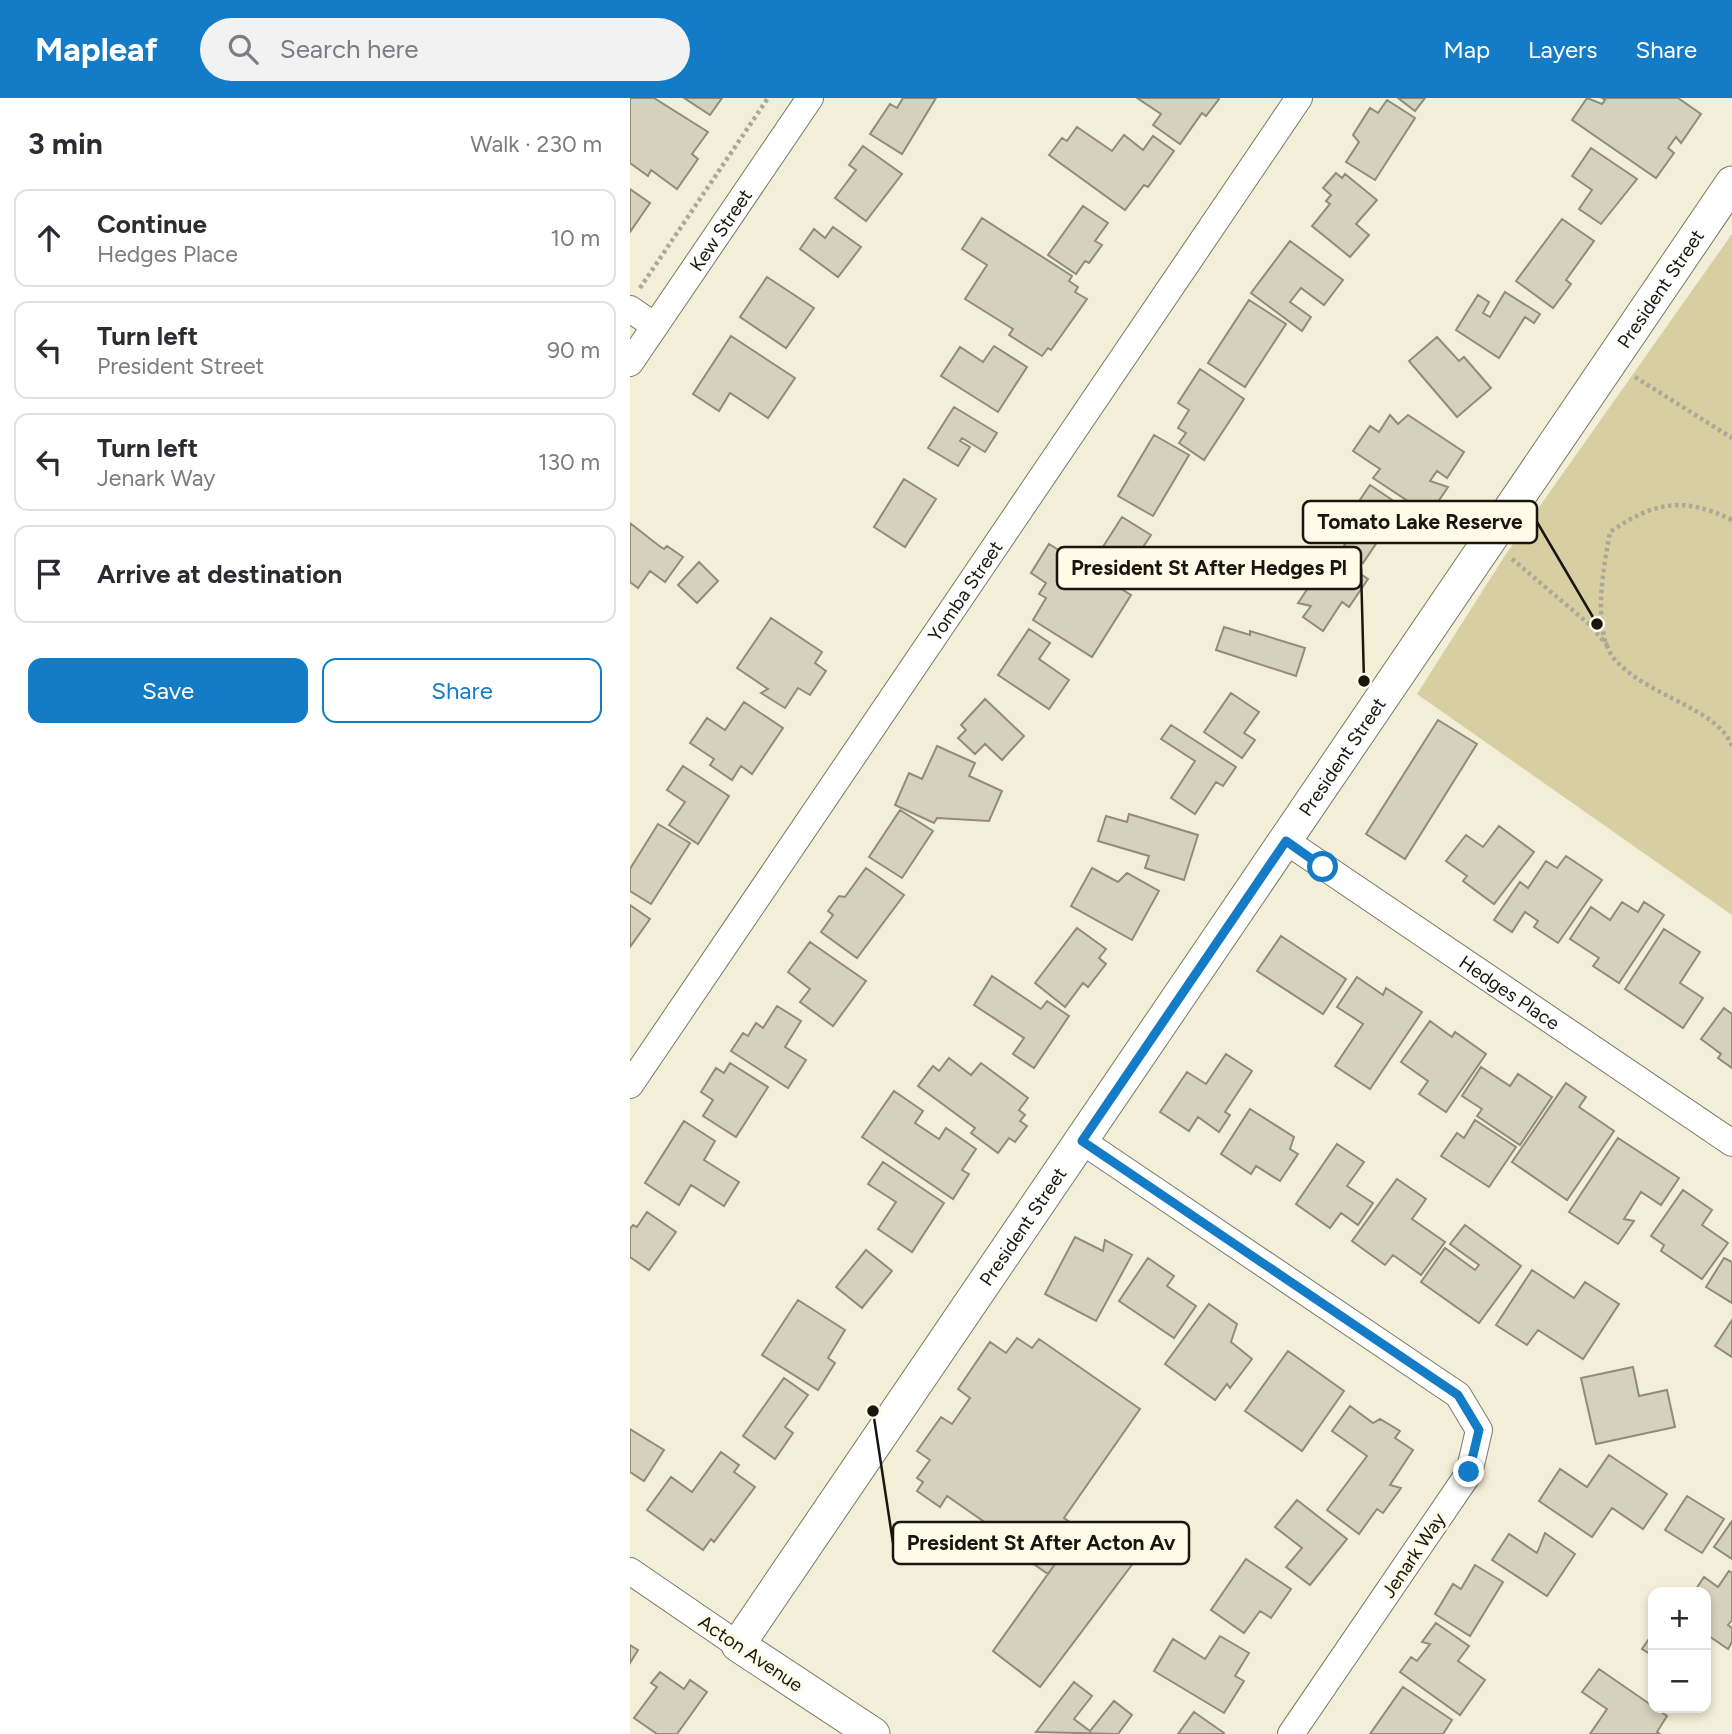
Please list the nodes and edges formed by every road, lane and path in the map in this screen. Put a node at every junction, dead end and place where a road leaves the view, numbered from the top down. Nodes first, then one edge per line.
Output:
1 (768, 98) edge
2 (810, 98) edge
3 (1299, 98) edge
4 (1732, 183) edge
5 (634, 301) edge
6 (655, 326) junction
7 (630, 363) edge
8 (1630, 374) dead end
9 (1732, 438) edge
10 (1732, 520) edge
11 (1506, 554) dead end
12 (1608, 645) junction
13 (1732, 746) edge
14 (1286, 841) junction
15 (630, 1085) edge
16 (1082, 1141) junction
17 (1732, 1143) edge
18 (630, 1571) edge
19 (738, 1645) junction
20 (873, 1734) edge
21 (1292, 1734) edge

1 - 5 path
2 - 6 street, Kew Street
3 - 15 street, Yomba Street
4 - 14 street, President Street
5 - 6 street
6 - 7 street, Kew Street
8 - 9 path
10 - 12 path
11 - 12 path
12 - 13 path
14 - 16 street, President Street
14 - 17 street, Hedges Place
16 - 19 street, President Street
16 - 21 street, Jenark Way
18 - 19 street, Acton Avenue
19 - 20 street, Acton Avenue

